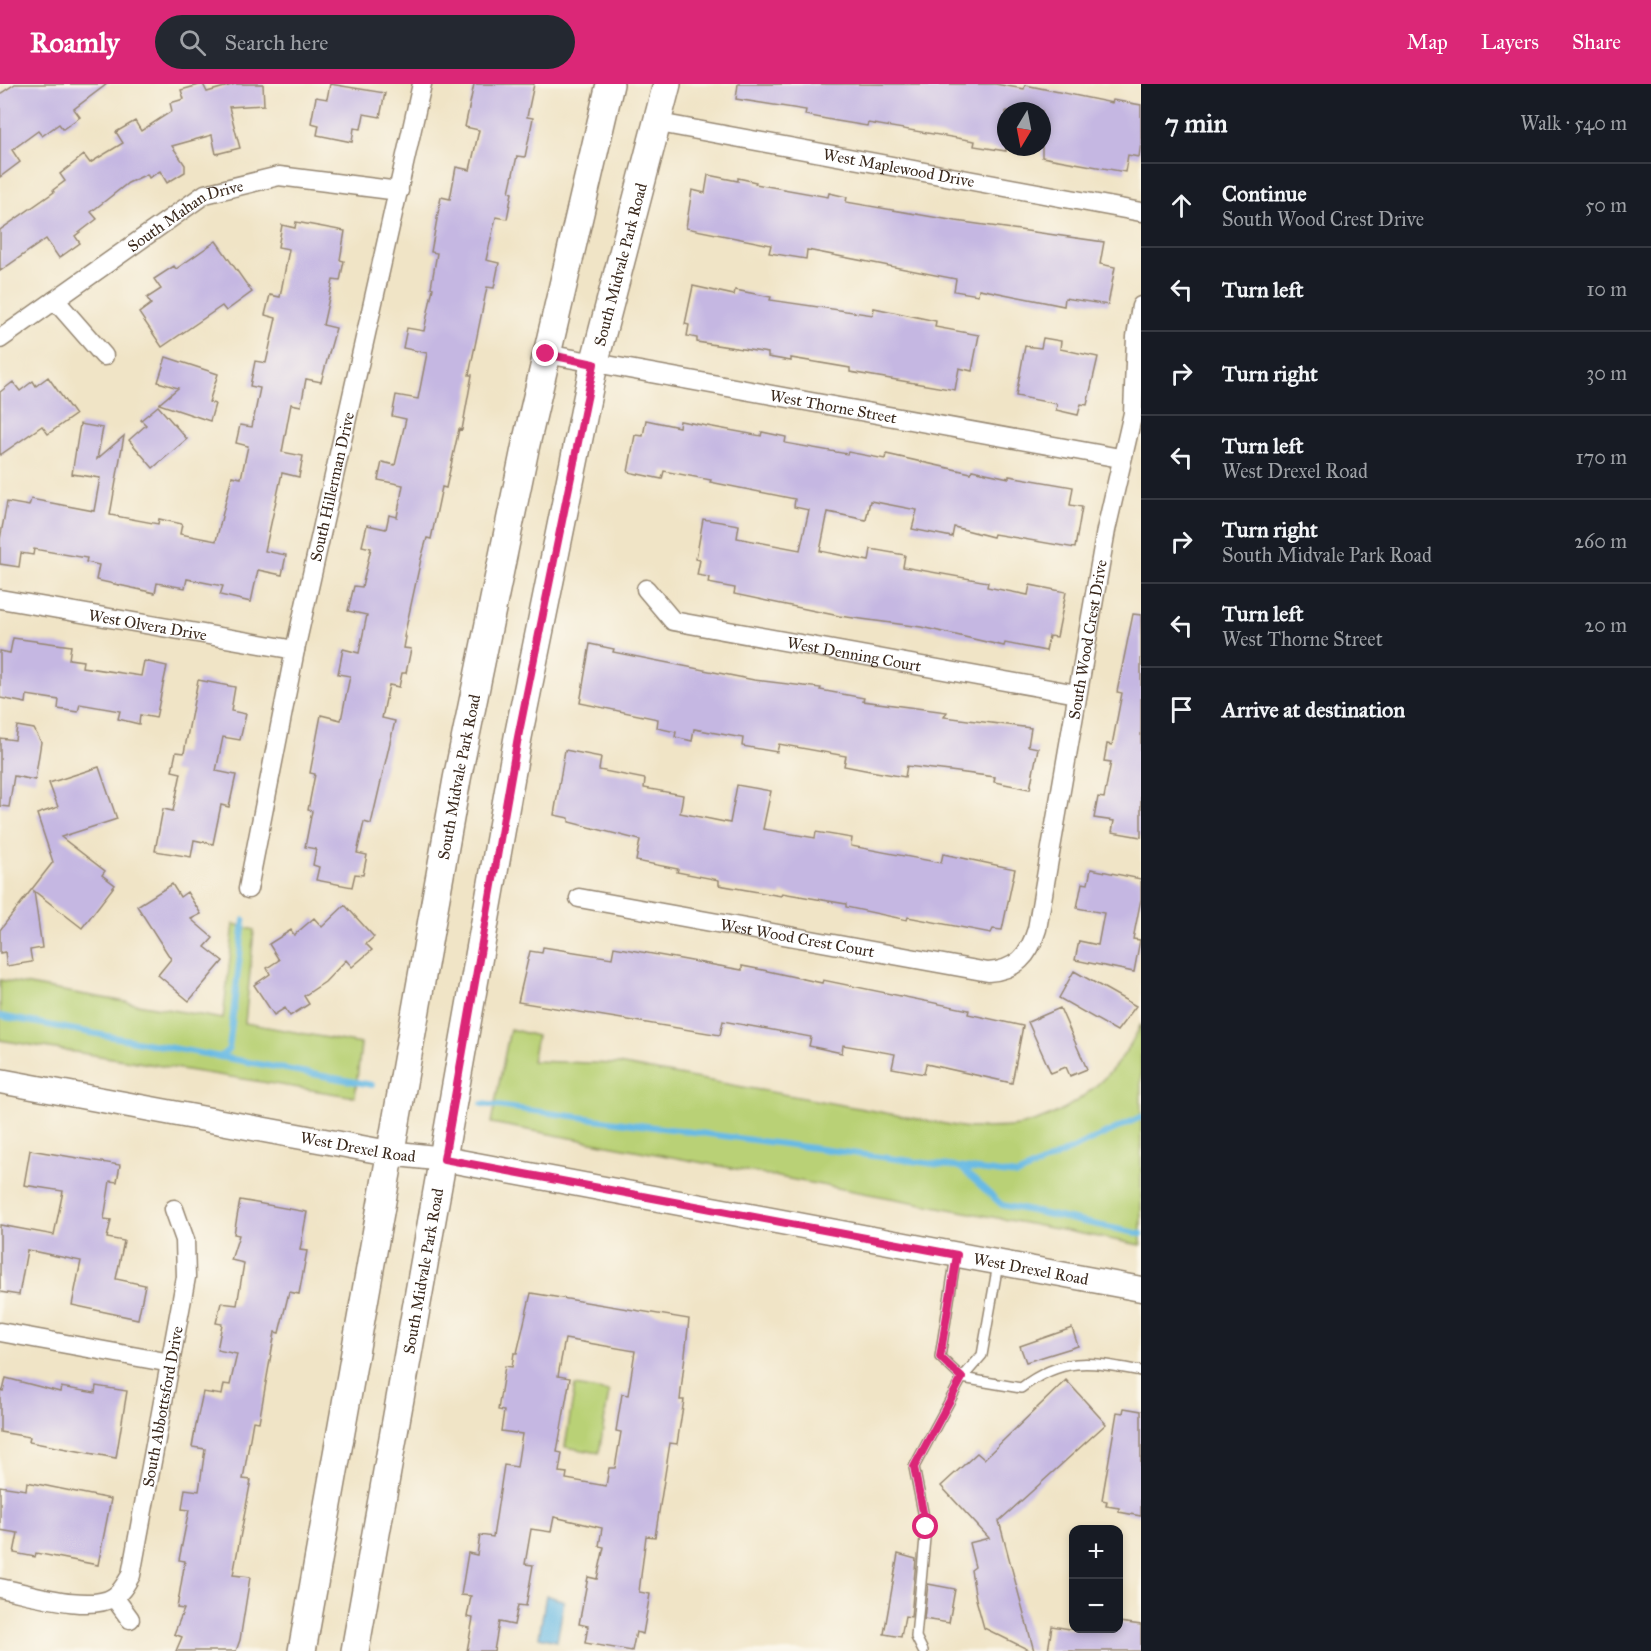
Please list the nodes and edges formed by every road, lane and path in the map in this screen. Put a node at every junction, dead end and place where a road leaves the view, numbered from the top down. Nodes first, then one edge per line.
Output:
1 (422, 84) edge
2 (610, 84) edge
3 (667, 84) edge
4 (658, 123) junction
5 (399, 191) junction
6 (1141, 212) edge
7 (55, 300) junction
8 (1141, 306) edge
9 (0, 339) edge
10 (546, 354) junction
11 (104, 356) dead end
12 (594, 364) junction
13 (1120, 459) junction
14 (646, 588) dead end
15 (0, 599) edge
16 (295, 650) junction
17 (1077, 694) junction
18 (248, 889) dead end
19 (579, 898) dead end
20 (1018, 972) joint
21 (0, 1081) edge
22 (389, 1153) junction
23 (444, 1159) junction
24 (174, 1209) dead end
25 (957, 1255) junction
26 (998, 1263) junction
27 (1141, 1289) edge
28 (0, 1332) edge
29 (171, 1363) junction
30 (1141, 1371) edge
31 (962, 1378) junction
32 (0, 1588) edge
33 (114, 1597) junction
34 (130, 1619) dead end
35 (302, 1651) edge
36 (355, 1651) edge
37 (923, 1651) edge

1 - 5 street, South Hillerman Drive
2 - 10 main road, South Midvale Park Road
3 - 4 main road, South Midvale Park Road
4 - 6 street, West Maplewood Drive
4 - 12 main road, South Midvale Park Road
5 - 7 street, South Mahan Drive
5 - 16 street, South Hillerman Drive
7 - 9 street, South Mahan Drive
7 - 11 street
8 - 13 street, South Wood Crest Drive
10 - 12 street, West Thorne Street
10 - 22 main road, South Midvale Park Road
12 - 13 street, West Thorne Street
12 - 23 main road, South Midvale Park Road
13 - 17 street, South Wood Crest Drive
14 - 17 street, West Denning Court
15 - 16 street, West Olvera Drive
16 - 18 street, South Hillerman Drive
17 - 20 street, South Wood Crest Drive
19 - 20 street, West Wood Crest Court
21 - 22 street, West Drexel Road
22 - 23 street, West Drexel Road
22 - 35 main road, South Midvale Park Road
23 - 25 street, West Drexel Road
23 - 36 main road, South Midvale Park Road
24 - 29 street, South Abbottsford Drive
25 - 26 street, West Drexel Road
25 - 31 lane
26 - 27 street, West Drexel Road
26 - 31 lane
28 - 29 street
29 - 33 street, South Abbottsford Drive
30 - 31 lane
31 - 37 lane
32 - 33 street
33 - 34 street

